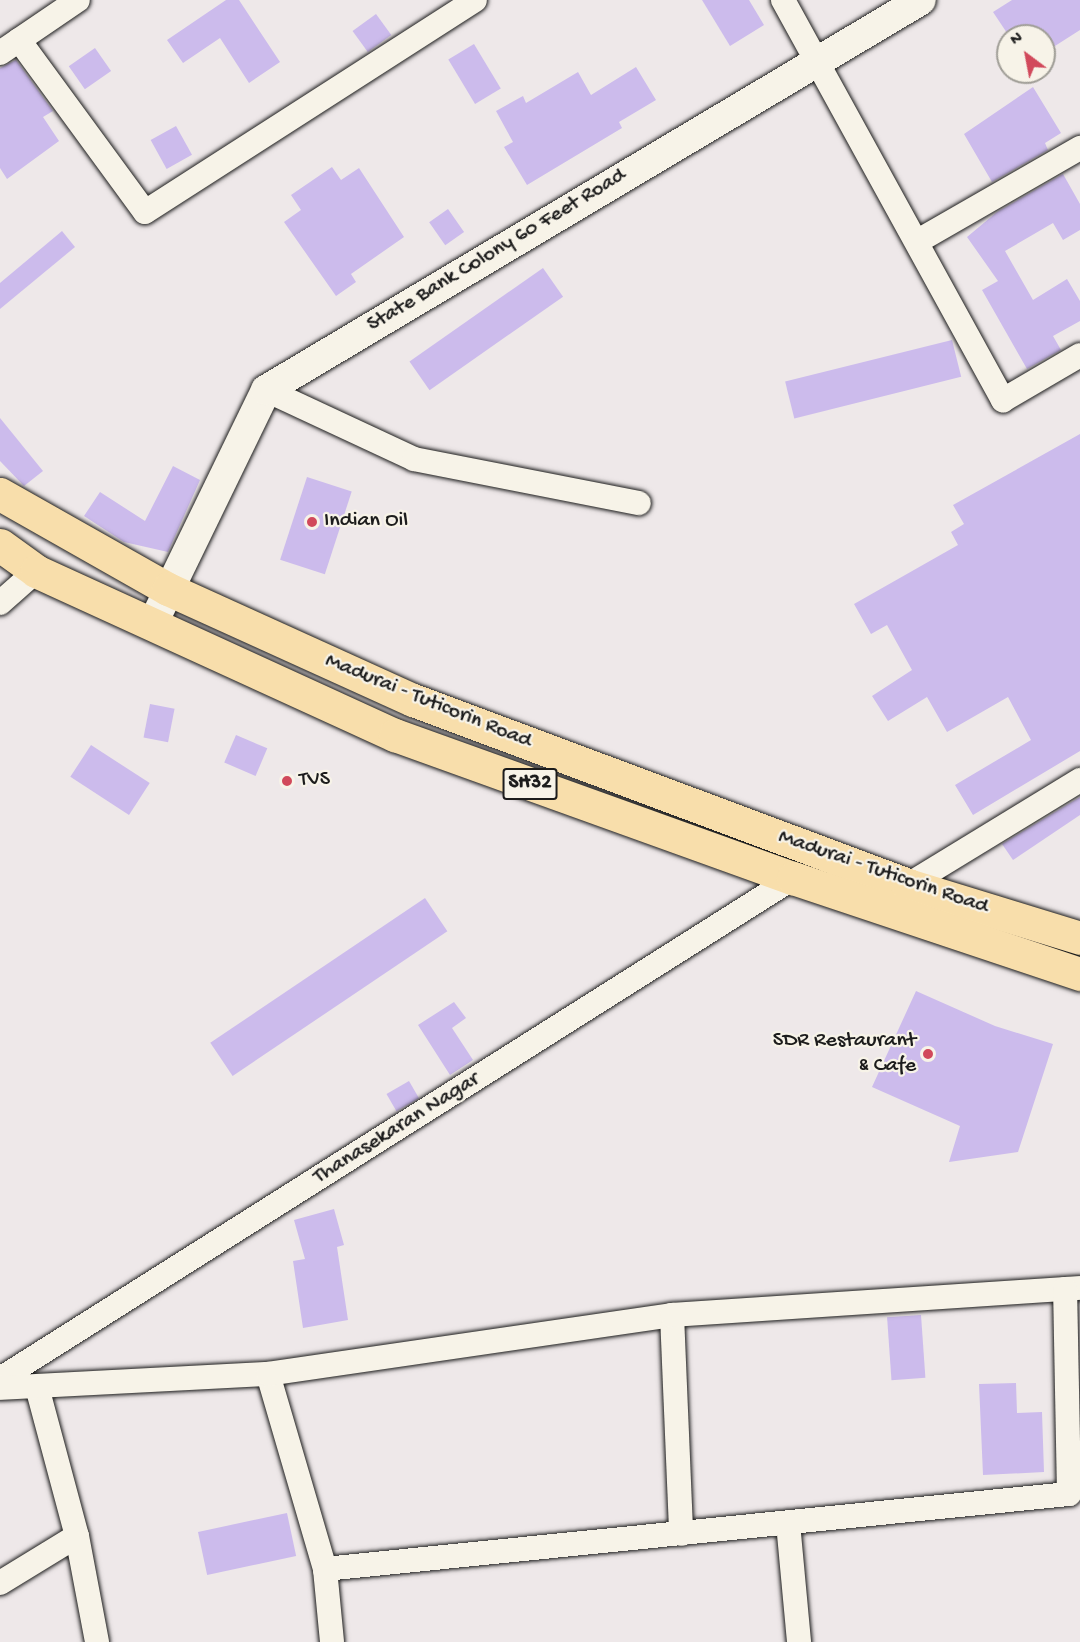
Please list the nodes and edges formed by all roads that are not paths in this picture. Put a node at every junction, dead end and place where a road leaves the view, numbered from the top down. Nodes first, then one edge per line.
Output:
1 (78, 0) edge
2 (475, 0) edge
3 (783, 0) edge
4 (921, 0) edge
5 (10, 47) edge
6 (818, 58) junction
7 (1080, 147) edge
8 (918, 241) junction
9 (1080, 355) edge
10 (266, 390) junction
11 (0, 494) edge
12 (639, 503) dead end
13 (0, 545) edge
14 (36, 572) junction
15 (168, 590) junction
16 (0, 603) edge
17 (152, 625) junction
18 (1080, 780) edge
19 (794, 879) junction
20 (908, 885) junction
21 (1080, 938) edge
22 (1080, 974) edge
23 (1073, 1289) edge
24 (672, 1315) junction
25 (268, 1374) junction
26 (0, 1379) edge
27 (37, 1387) junction
28 (0, 1388) edge
29 (788, 1523) junction
30 (681, 1534) junction
31 (77, 1536) junction
32 (325, 1569) junction
33 (0, 1583) edge
34 (97, 1642) edge
35 (332, 1642) edge
36 (799, 1642) edge

1 - 5 street
2 - 5 street
3 - 6 street
4 - 6 street, State Bank Colony 60 Feet Road
6 - 8 street
6 - 10 street, State Bank Colony 60 Feet Road
7 - 8 street
8 - 9 street
10 - 12 street
10 - 15 street
11 - 15 main road, Madurai - Tuticorin Road / SH32
13 - 14 main road, Madurai - Tuticorin Road / SH32
14 - 16 street
14 - 17 main road, Madurai - Tuticorin Road / SH32
15 - 17 street
15 - 20 main road, Madurai - Tuticorin Road / SH32
17 - 19 main road, Madurai - Tuticorin Road / SH32
18 - 20 street
19 - 22 main road, Madurai - Tuticorin Road / SH32
19 - 26 street, Thanasekaran Nagar
20 - 21 main road, Madurai - Tuticorin Road / SH32
23 - 24 street
23 - 29 street
24 - 25 street
24 - 30 street
25 - 27 street
25 - 32 street
27 - 28 street
27 - 31 street
29 - 30 street
29 - 36 street
30 - 32 street
31 - 33 street
31 - 34 street
32 - 35 street

